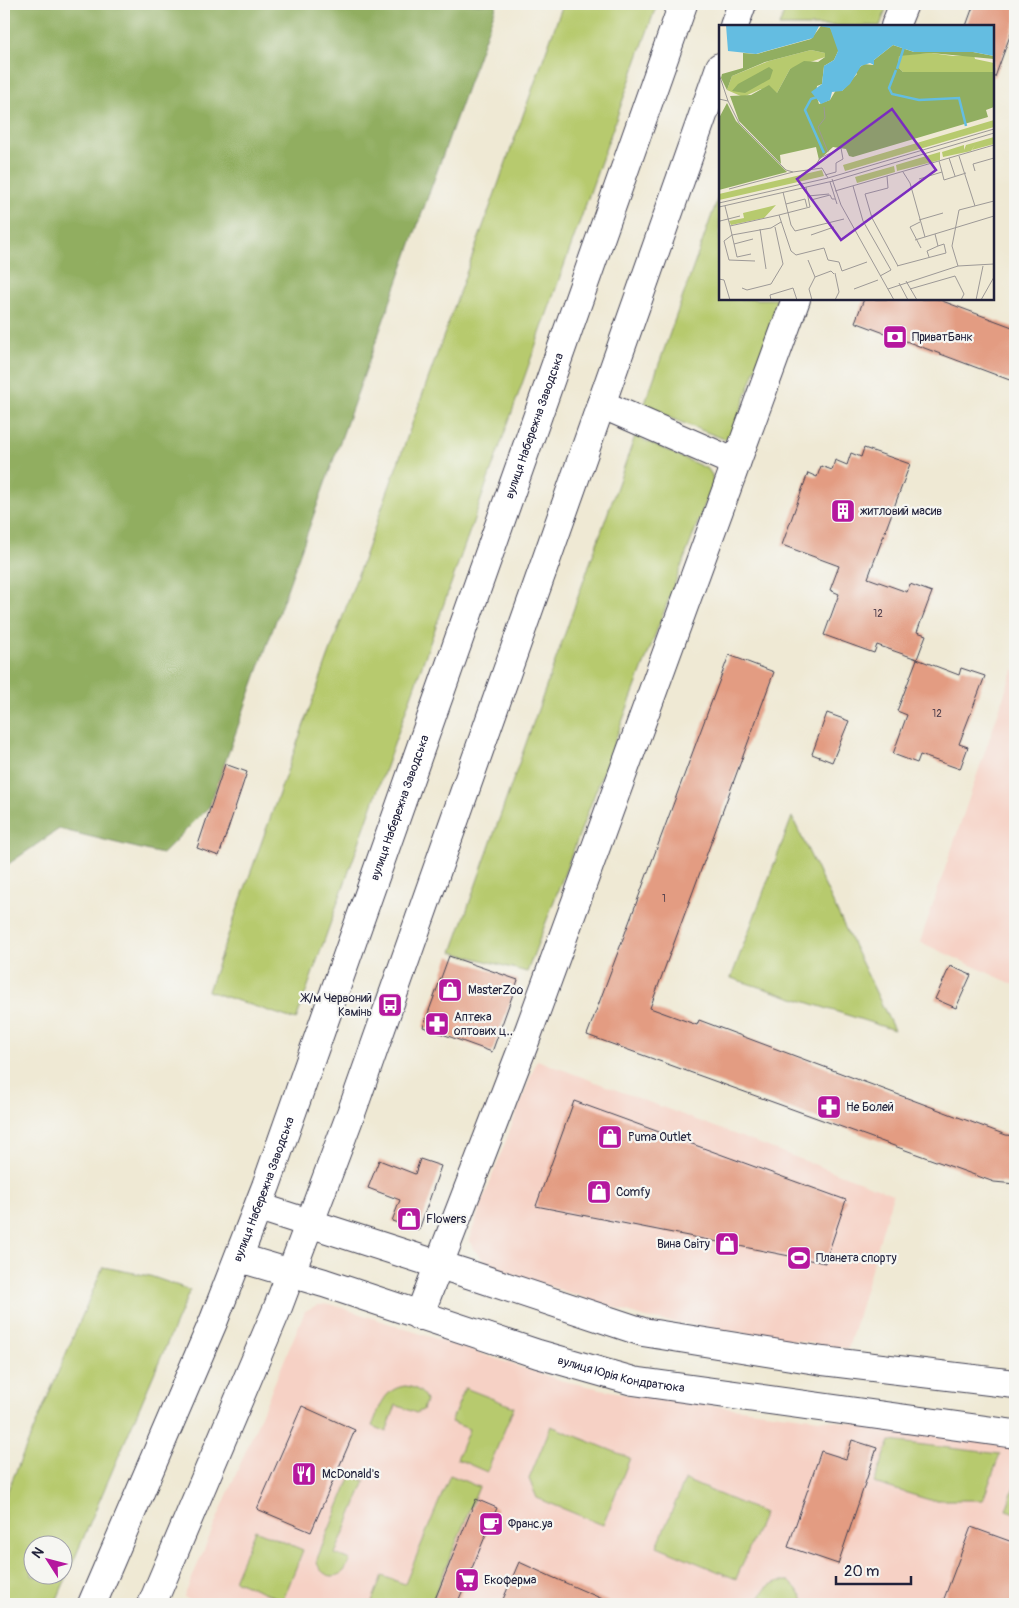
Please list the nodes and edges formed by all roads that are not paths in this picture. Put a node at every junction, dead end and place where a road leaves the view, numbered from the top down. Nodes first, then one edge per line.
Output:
1 (683, 4) edge
2 (742, 4) edge
3 (904, 4) edge
4 (734, 25) edge
5 (895, 25) edge
6 (719, 70) edge
7 (796, 300) edge
8 (602, 404) junction
9 (736, 463) junction
10 (258, 1207) junction
11 (310, 1224) junction
12 (240, 1258) junction
13 (439, 1265) junction
14 (291, 1273) junction
15 (419, 1316) junction
16 (1015, 1384) edge
17 (1015, 1434) edge
18 (92, 1604) edge
19 (152, 1604) edge

1 - 10 main road, вулиця Набережна Заводська
2 - 4 main road
3 - 5 main road
6 - 8 main road
7 - 9 main road
8 - 9 main road
8 - 11 main road
9 - 13 main road
10 - 11 main road
10 - 12 main road, вулиця Набережна Заводська
11 - 13 main road
11 - 14 main road
12 - 14 main road, вулиця Юрія Кондратюка
12 - 18 main road, вулиця Набережна Заводська
13 - 15 main road
13 - 16 main road
14 - 15 main road, вулиця Юрія Кондратюка
14 - 19 main road
15 - 17 main road, вулиця Юрія Кондратюка

